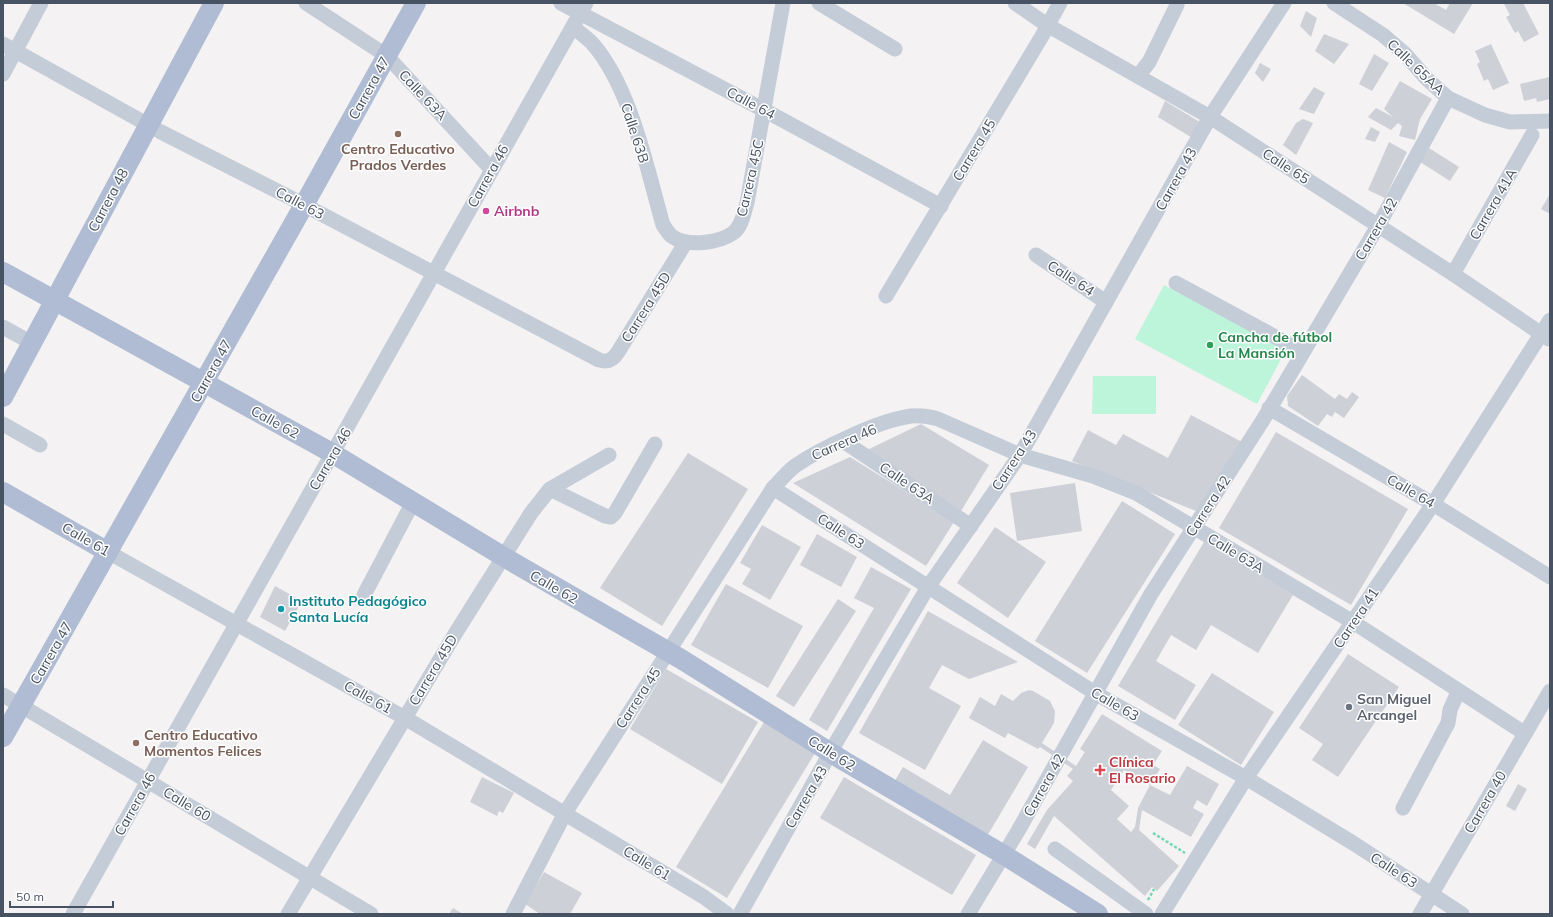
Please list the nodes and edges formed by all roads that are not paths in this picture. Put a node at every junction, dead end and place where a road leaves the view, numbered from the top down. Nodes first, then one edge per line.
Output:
1 (40, 3) edge
2 (214, 3) edge
3 (306, 3) edge
4 (416, 3) edge
5 (561, 3) edge
6 (783, 3) edge
7 (820, 3) edge
8 (1015, 3) edge
9 (1060, 3) edge
10 (1284, 3) edge
11 (1334, 3) edge
12 (1177, 5) dead end
13 (580, 15) edge
14 (1047, 24) junction
15 (9, 47) edge
16 (895, 49) dead end
17 (387, 56) junction
18 (3, 74) edge
19 (1138, 76) junction
20 (1448, 98) junction
21 (764, 110) junction
22 (1210, 117) junction
23 (1550, 121) edge
24 (150, 126) junction
25 (1532, 135) dead end
26 (491, 169) junction
27 (304, 205) junction
28 (941, 206) junction
29 (1378, 226) junction
30 (686, 242) junction
31 (1036, 255) dead end
32 (3, 272) edge
33 (434, 274) junction
34 (1453, 274) junction
35 (1176, 283) dead end
36 (886, 296) dead end
37 (55, 301) junction
38 (1106, 302) junction
39 (1550, 320) edge
40 (3, 327) edge
41 (1546, 337) edge
42 (32, 343) junction
43 (1303, 352) junction
44 (599, 360) joint
45 (204, 383) junction
46 (3, 397) edge
47 (1269, 408) junction
48 (926, 415) joint
49 (3, 424) edge
50 (843, 441) junction
51 (656, 444) dead end
52 (40, 445) dead end
53 (332, 454) junction
54 (609, 455) dead end
55 (1020, 455) junction
56 (773, 488) junction
57 (550, 489) junction
58 (3, 492) edge
59 (414, 502) junction
60 (1433, 504) junction
61 (971, 526) junction
62 (1194, 528) junction
63 (108, 552) junction
64 (503, 557) junction
65 (1550, 577) edge
66 (928, 587) junction
67 (364, 595) dead end
68 (1353, 622) junction
69 (237, 623) junction
70 (669, 653) junction
71 (1550, 691) edge
72 (1458, 692) junction
73 (1095, 693) junction
74 (3, 695) edge
75 (21, 706) junction
76 (405, 718) junction
77 (1524, 733) junction
78 (3, 737) edge
79 (831, 752) junction
80 (1246, 778) junction
81 (148, 781) junction
82 (1403, 808) dead end
83 (565, 813) junction
84 (1055, 849) dead end
85 (1004, 855) junction
86 (310, 877) junction
87 (1432, 894) junction
88 (73, 914) edge
89 (288, 914) edge
90 (371, 914) edge
91 (513, 914) edge
92 (727, 914) edge
93 (740, 914) edge
94 (968, 914) edge
95 (1098, 914) edge
96 (1146, 914) edge
97 (1162, 914) edge
98 (1420, 914) edge
99 (1462, 914) edge

1 - 15 street
2 - 24 main road, Carrera 48
3 - 17 street, Calle 63A
4 - 17 main road, Carrera 47
5 - 13 street, Calle 64
6 - 21 street, Carrera 45C
7 - 16 street
8 - 14 street, Calle 65
9 - 14 street, Carrera 45
10 - 22 street, Carrera 43
11 - 20 street, Calle 65AA
12 - 19 street
13 - 21 street, Calle 64
13 - 26 street, Carrera 46
13 - 30 street, Calle 63B
14 - 19 street, Calle 65
14 - 28 street, Carrera 45
15 - 18 street
15 - 24 street, Calle 63
17 - 26 street, Calle 63A
17 - 27 main road, Carrera 47
19 - 22 street, Calle 65
20 - 23 street, Calle 65AA
20 - 29 street, Carrera 42
21 - 28 street, Calle 64
21 - 30 street, Carrera 45C
22 - 29 street, Calle 65
22 - 38 street, Carrera 43
24 - 27 street, Calle 63
24 - 37 main road, Carrera 48
25 - 34 street, Carrera 41A
26 - 33 street, Carrera 46
27 - 33 street, Calle 63
27 - 45 main road, Carrera 47
28 - 36 street, Carrera 45
29 - 34 street, Calle 65
29 - 43 street, Carrera 42
30 - 44 street, Carrera 45D
31 - 38 street, Calle 64
32 - 37 main road, Calle 62
33 - 44 street, Calle 63
33 - 53 street, Carrera 46
34 - 41 street, Calle 65
35 - 43 street
37 - 42 main road, Carrera 48
37 - 45 main road, Calle 62
38 - 55 street, Carrera 43
39 - 41 street, Carrera 41
40 - 42 street
41 - 60 street, Carrera 41
42 - 46 main road, Carrera 48
43 - 47 street, Carrera 42
45 - 53 main road, Calle 62
45 - 63 main road, Carrera 47
47 - 60 street, Calle 64
47 - 62 street, Carrera 42
48 - 50 street, Carrera 46
48 - 55 street, Calle 63A
49 - 52 street
50 - 56 street, Carrera 46
50 - 61 street, Calle 63A
51 - 57 street
53 - 59 main road, Calle 62
53 - 69 street, Carrera 46
54 - 57 street, Carrera 45D
55 - 61 street, Carrera 43
55 - 62 street, Calle 63A
56 - 66 street, Calle 63
56 - 70 street, Carrera 45
57 - 64 street, Carrera 45D
58 - 63 main road, Calle 61
59 - 64 main road, Calle 62
59 - 67 street
60 - 65 street, Calle 64
60 - 68 street, Carrera 41
61 - 66 street, Carrera 43
62 - 68 street, Calle 63A
62 - 73 street, Carrera 42
63 - 69 street, Calle 61
63 - 75 main road, Carrera 47
64 - 70 main road, Calle 62
64 - 76 street, Carrera 45D
66 - 73 street, Calle 63
66 - 79 street, Carrera 43
68 - 72 street, Calle 63A
68 - 80 street, Carrera 41
69 - 76 street, Calle 61
69 - 81 street, Carrera 46
70 - 79 main road, Calle 62
70 - 83 street, Carrera 45
71 - 77 street, Carrera 40
72 - 77 street, Calle 63A
72 - 82 street
73 - 80 street, Calle 63
73 - 85 street, Carrera 42
74 - 75 street, Calle 60
75 - 78 main road, Carrera 47
75 - 81 street, Calle 60
76 - 83 street, Calle 61
76 - 86 street, Carrera 45D
77 - 87 street, Carrera 40
79 - 85 main road, Calle 62
79 - 93 street, Carrera 43
80 - 87 street, Calle 63
80 - 97 street, Carrera 41
81 - 86 street, Calle 60
81 - 88 street, Carrera 46
83 - 91 street, Carrera 45
83 - 92 street, Calle 61
84 - 96 street
85 - 94 street, Carrera 42
85 - 95 main road, Calle 62
86 - 89 street, Carrera 45D
86 - 90 street, Calle 60
87 - 98 street, Carrera 40
87 - 99 street, Calle 63

